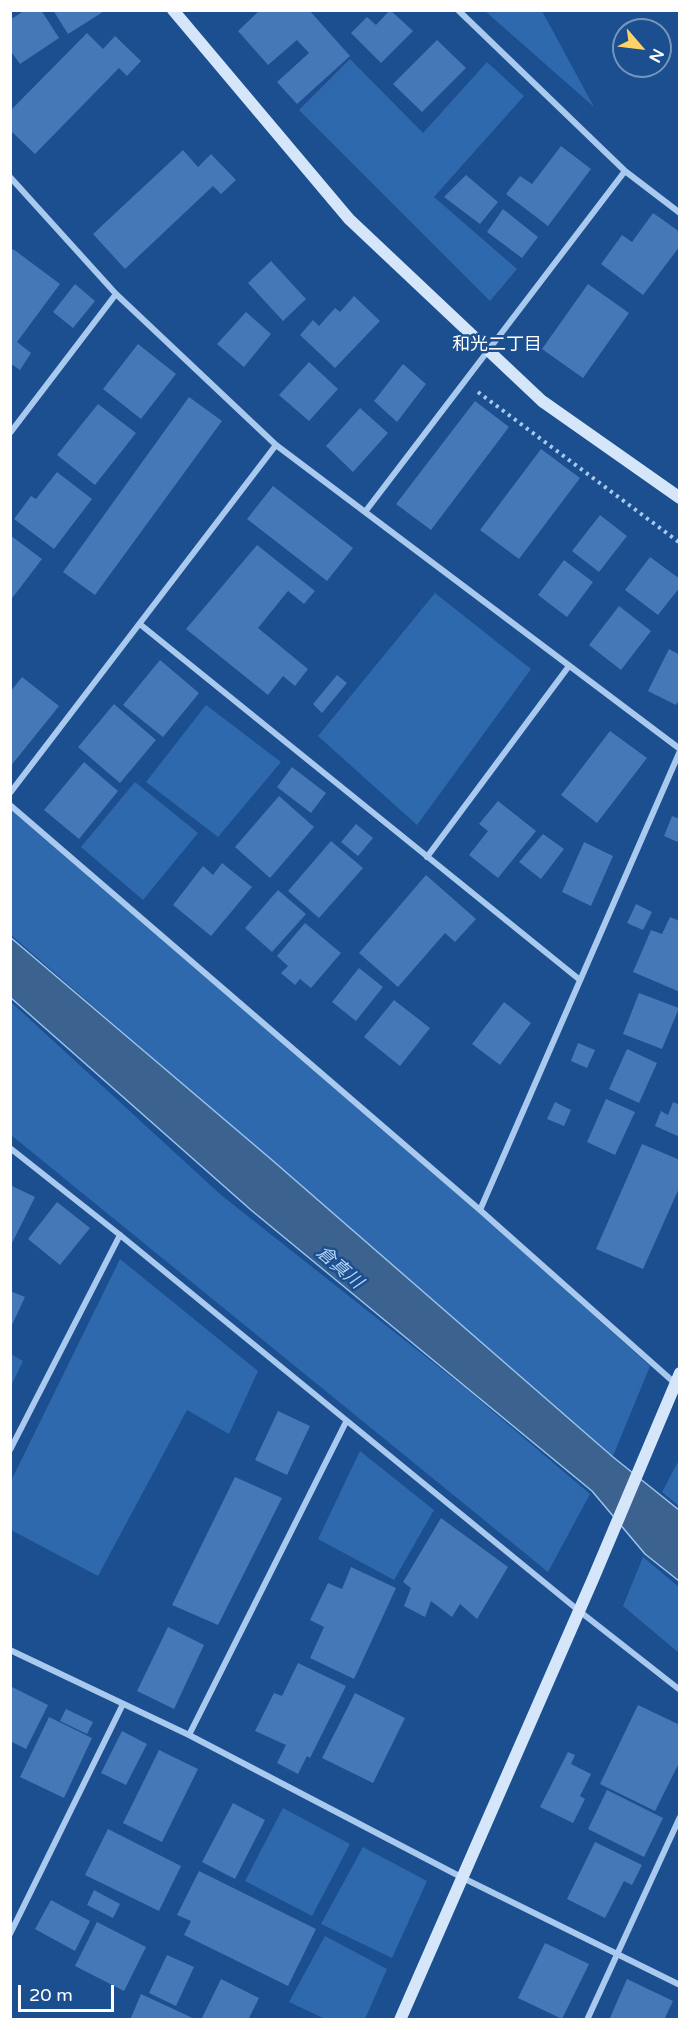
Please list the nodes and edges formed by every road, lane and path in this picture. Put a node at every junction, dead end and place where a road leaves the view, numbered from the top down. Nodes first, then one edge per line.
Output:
1 (173, 10) edge
2 (458, 10) edge
3 (625, 171) junction
4 (10, 177) edge
5 (680, 213) edge
6 (116, 294) junction
7 (488, 353) junction
8 (466, 382) junction
9 (10, 433) edge
10 (276, 445) junction
11 (680, 498) edge
12 (365, 512) junction
13 (680, 543) edge
14 (141, 625) junction
15 (569, 666) junction
16 (680, 750) edge
17 (10, 793) edge
18 (10, 805) edge
19 (427, 856) junction
20 (580, 980) junction
21 (10, 1148) edge
22 (480, 1210) junction
23 (120, 1235) junction
24 (678, 1382) edge
25 (346, 1422) junction
26 (10, 1450) edge
27 (578, 1610) junction
28 (10, 1650) edge
29 (680, 1690) edge
30 (123, 1704) junction
31 (189, 1735) junction
32 (680, 1817) edge
33 (463, 1878) junction
34 (10, 1934) edge
35 (618, 1954) junction
36 (680, 1984) edge
37 (400, 2019) edge
38 (587, 2019) edge

1 - 7 street
2 - 3 street
3 - 5 street
3 - 7 street
4 - 6 street
6 - 9 street
6 - 10 street
7 - 8 street
7 - 11 street
8 - 12 street
8 - 13 path
10 - 12 street
10 - 14 street
12 - 15 street
14 - 17 street
14 - 19 street
15 - 16 street
15 - 19 street
16 - 20 street
18 - 22 street
19 - 20 street
20 - 22 street
21 - 23 street
22 - 24 street
23 - 25 street
23 - 26 street
24 - 27 street
25 - 27 street
25 - 31 street
27 - 29 street
27 - 33 street
28 - 30 street
30 - 31 street
30 - 34 street
31 - 33 street
32 - 35 street
33 - 35 street
33 - 37 street
35 - 36 street
35 - 38 street

